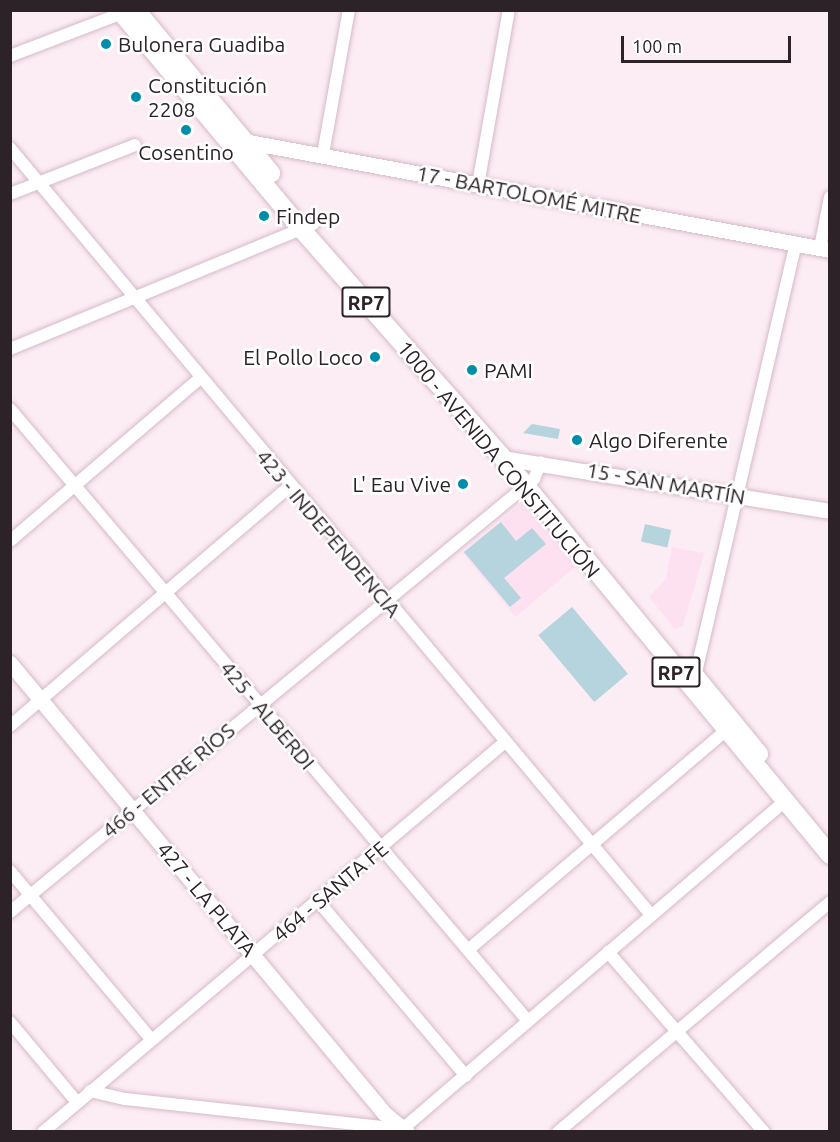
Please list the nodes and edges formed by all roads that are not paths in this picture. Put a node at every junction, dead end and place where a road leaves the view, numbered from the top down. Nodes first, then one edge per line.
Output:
1 (349, 10) edge
2 (509, 10) edge
3 (127, 12) edge
4 (10, 56) edge
5 (236, 142) junction
6 (135, 146) dead end
7 (10, 148) edge
8 (322, 154) junction
9 (40, 182) junction
10 (478, 185) junction
11 (10, 194) edge
12 (830, 197) edge
13 (308, 227) junction
14 (796, 244) junction
15 (825, 249) edge
16 (134, 299) junction
17 (10, 349) edge
18 (199, 379) junction
19 (10, 409) edge
20 (510, 458) junction
21 (541, 462) junction
22 (530, 482) junction
23 (290, 486) junction
24 (75, 487) junction
25 (738, 494) junction
26 (830, 511) edge
27 (10, 542) edge
28 (166, 593) junction
29 (386, 600) junction
30 (10, 663) edge
31 (694, 684) junction
32 (41, 698) junction
33 (258, 704) junction
34 (10, 726) edge
35 (724, 732) junction
36 (505, 742) junction
37 (785, 801) junction
38 (133, 810) junction
39 (830, 839) edge
40 (593, 845) junction
41 (380, 848) junction
42 (830, 855) edge
43 (10, 871) edge
44 (30, 895) junction
45 (318, 901) junction
46 (830, 902) edge
47 (10, 912) edge
48 (651, 915) junction
49 (468, 950) junction
50 (608, 952) junction
51 (254, 955) junction
52 (528, 1020) junction
53 (10, 1022) edge
54 (678, 1030) junction
55 (151, 1039) junction
56 (466, 1076) junction
57 (90, 1091) junction
58 (77, 1102) junction
59 (43, 1131) edge
60 (403, 1131) edge
61 (558, 1131) edge
62 (764, 1131) edge

1 - 8 street
2 - 10 street
3 - 4 street
3 - 5 main road, 1000 - AVENIDA CONSTITUCIÓN / RP7
5 - 8 street, 17 - BARTOLOMÉ MITRE
5 - 13 main road, 1000 - AVENIDA CONSTITUCIÓN / RP7
6 - 9 street
7 - 9 street, 423 - INDEPENDENCIA
8 - 10 street, 17 - BARTOLOMÉ MITRE
9 - 11 street
9 - 16 street, 423 - INDEPENDENCIA
10 - 14 street, 17 - BARTOLOMÉ MITRE
12 - 15 street
13 - 16 street
13 - 20 main road, 1000 - AVENIDA CONSTITUCIÓN / RP7
14 - 15 street, 17 - BARTOLOMÉ MITRE
14 - 25 street
16 - 17 street
16 - 18 street, 423 - INDEPENDENCIA
18 - 23 street, 423 - INDEPENDENCIA
18 - 24 street
19 - 24 street, 425 - ALBERDI
20 - 21 street, 15 - SAN MARTÍN
20 - 22 main road, 1000 - AVENIDA CONSTITUCIÓN / RP7
21 - 22 street, 466 - ENTRE RÍOS
21 - 25 street, 15 - SAN MARTÍN
22 - 29 street, 466 - ENTRE RÍOS
22 - 31 main road, 1000 - AVENIDA CONSTITUCIÓN / RP7
23 - 28 street
23 - 29 street, 423 - INDEPENDENCIA
24 - 27 street
24 - 28 street, 425 - ALBERDI
25 - 26 street, 15 - SAN MARTÍN
25 - 31 street
28 - 32 street
28 - 33 street, 425 - ALBERDI
29 - 33 street, 466 - ENTRE RÍOS
29 - 36 street, 423 - INDEPENDENCIA
30 - 32 street, 427 - LA PLATA
31 - 35 main road, 1000 - AVENIDA CONSTITUCIÓN / RP7
31 - 39 main road, 1000 - AVENIDA CONSTITUCIÓN / RP7
32 - 34 street
32 - 38 street, 427 - LA PLATA
33 - 38 street, 466 - ENTRE RÍOS
33 - 41 street, 425 - ALBERDI
35 - 37 main road, 1000 - AVENIDA CONSTITUCIÓN / RP7
35 - 40 street
36 - 40 street, 423 - INDEPENDENCIA
36 - 41 street, 464 - SANTA FE
37 - 42 main road, 1000 - AVENIDA CONSTITUCIÓN / RP7
37 - 48 street
38 - 44 street, 466 - ENTRE RÍOS
38 - 51 street, 427 - LA PLATA
40 - 48 street, 423 - INDEPENDENCIA
40 - 49 street
41 - 45 street, 464 - SANTA FE
41 - 49 street, 425 - ALBERDI
43 - 44 street
44 - 47 street, 466 - ENTRE RÍOS
44 - 55 street
45 - 51 street, 464 - SANTA FE
45 - 56 street
46 - 54 street
48 - 50 street
49 - 52 street, 425 - ALBERDI
50 - 52 street
50 - 54 street
51 - 55 street, 464 - SANTA FE
51 - 60 street, 427 - LA PLATA
52 - 56 street
53 - 58 street
54 - 61 street
54 - 62 street
55 - 57 street, 464 - SANTA FE
56 - 60 street
57 - 58 street, 464 - SANTA FE
57 - 60 street
58 - 59 street, 464 - SANTA FE

